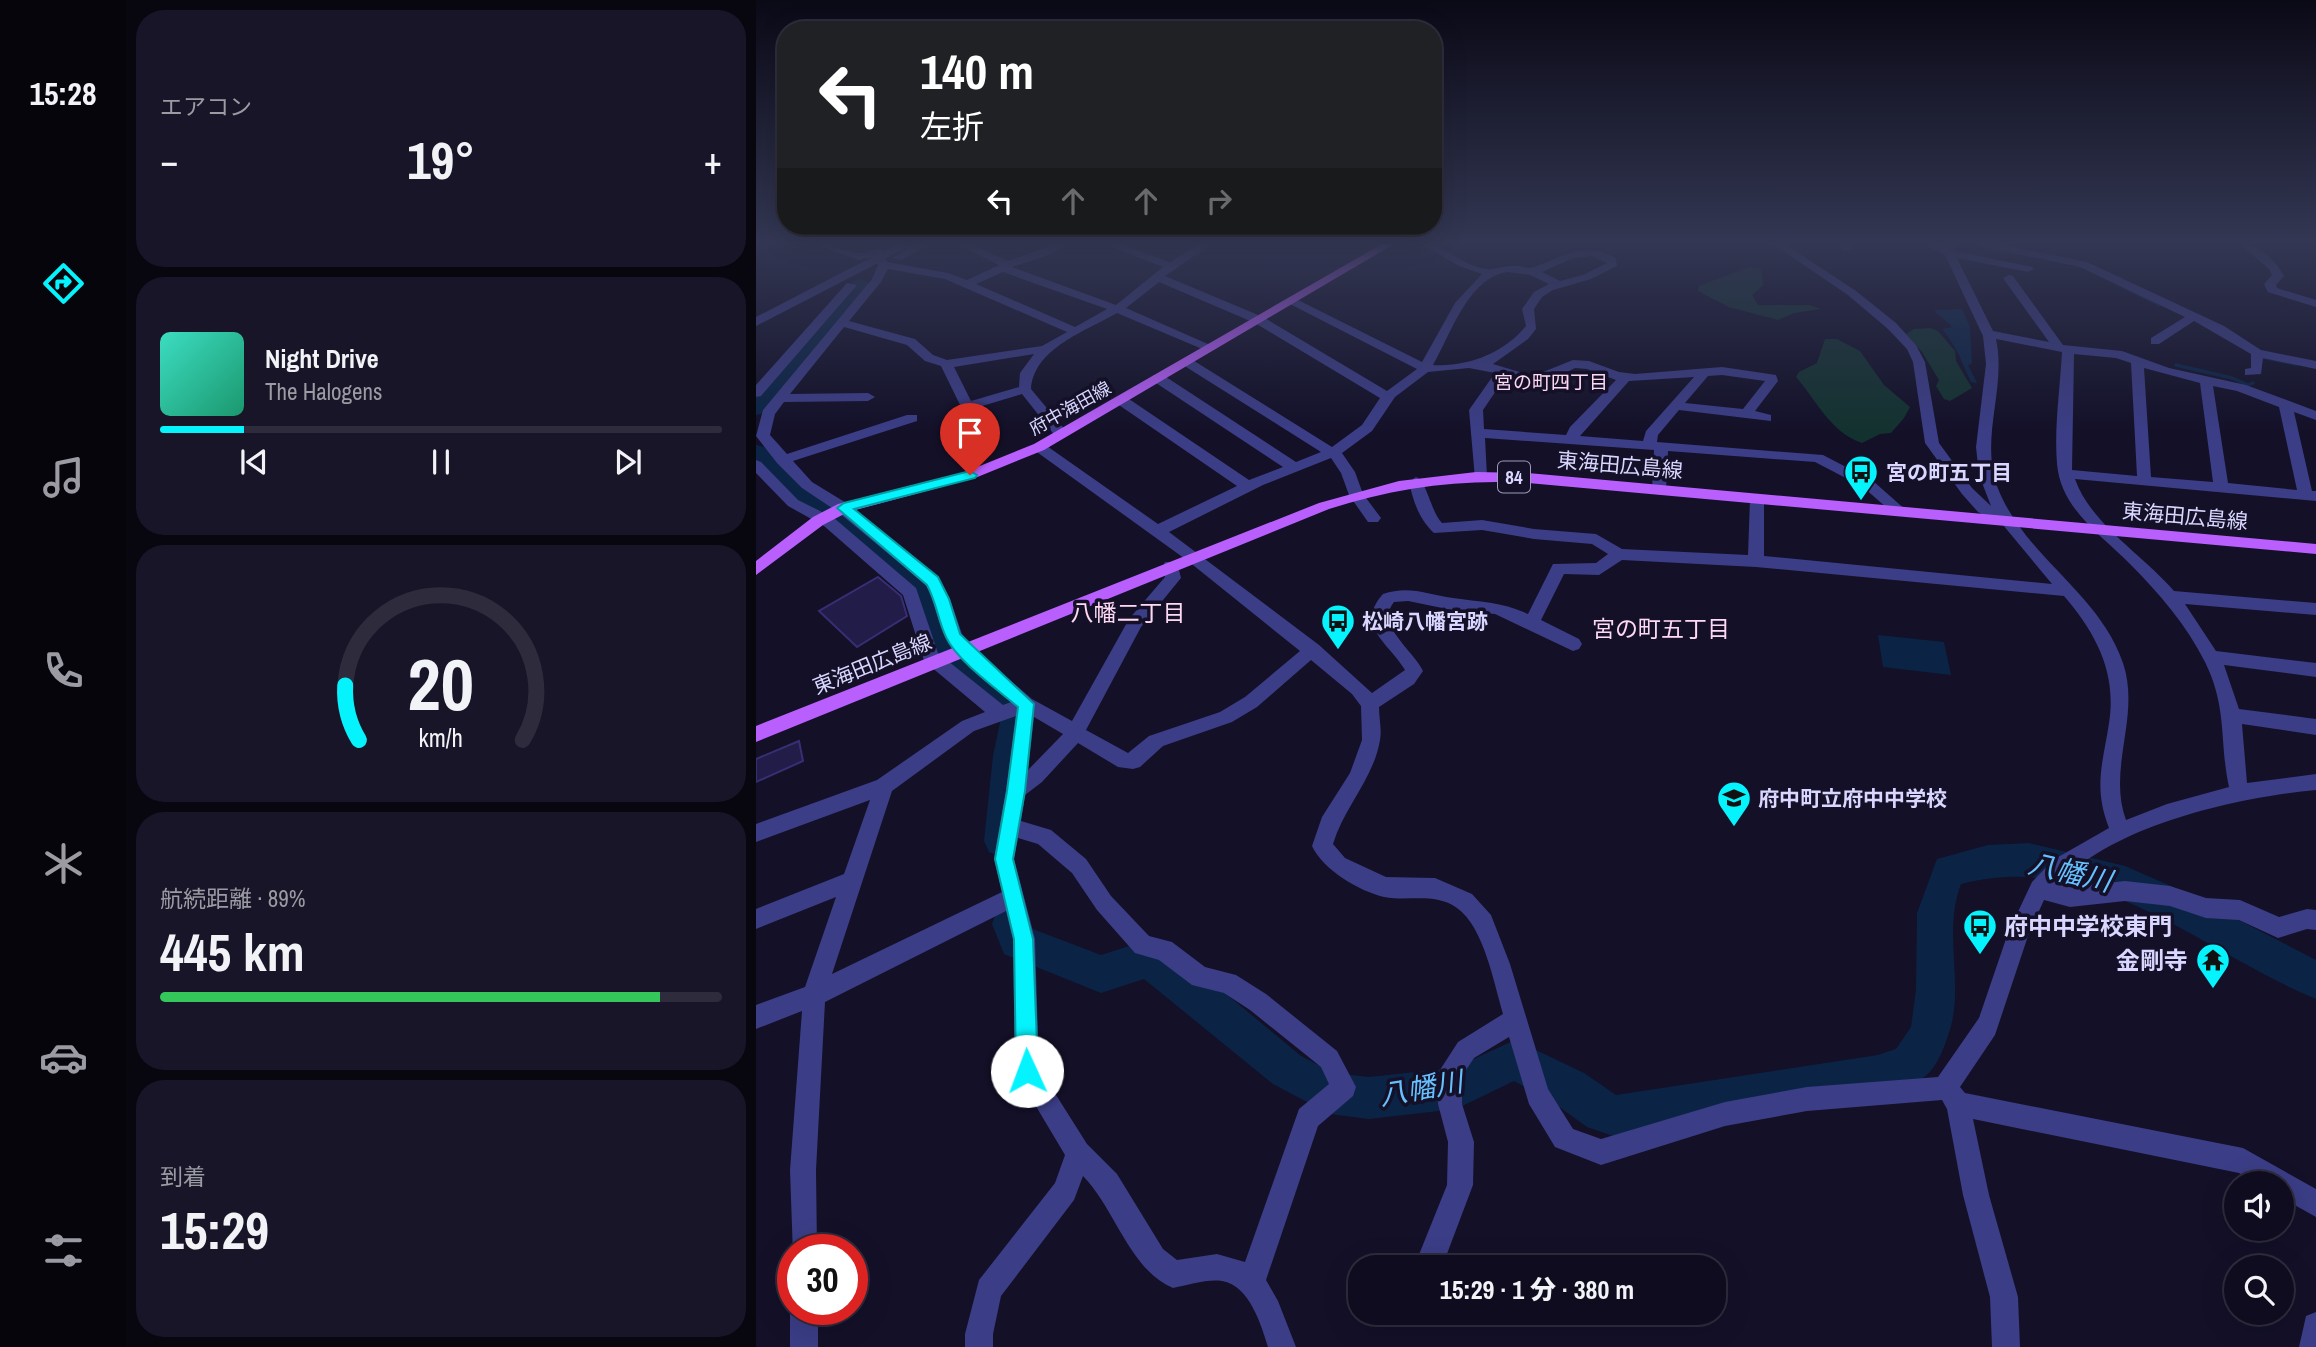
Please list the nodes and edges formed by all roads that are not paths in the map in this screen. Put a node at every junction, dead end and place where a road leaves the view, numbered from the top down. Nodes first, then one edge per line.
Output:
1 (790, 307) edge
2 (827, 307) edge
3 (855, 307) edge
4 (1021, 307) edge
5 (1111, 307) edge
6 (1120, 307) edge
7 (1228, 307) edge
8 (1283, 307) edge
9 (1302, 307) edge
10 (1460, 307) edge
11 (1529, 307) edge
12 (1869, 307) edge
13 (1977, 307) edge
14 (2031, 307) edge
15 (2161, 307) edge
16 (1117, 309) junction
17 (2191, 318) junction
18 (1259, 320) junction
19 (756, 322) edge
20 (842, 323) junction
21 (1077, 331) junction
22 (1989, 334) junction
23 (2155, 341) dead end
24 (1211, 348) junction
25 (1045, 349) junction
26 (2064, 349) junction
27 (2257, 356) junction
28 (2137, 360) junction
29 (1187, 362) junction
30 (946, 364) junction
31 (2316, 365) edge
32 (1481, 366) junction
33 (1424, 368) junction
34 (1503, 371) junction
35 (1705, 372) junction
36 (2249, 372) dead end
37 (1626, 377) junction
38 (1158, 378) junction
39 (2206, 379) junction
40 (1025, 389) junction
41 (756, 393) edge
42 (2258, 394) junction
43 (868, 397) dead end
44 (1388, 397) junction
45 (779, 398) junction
46 (1121, 400) junction
47 (2285, 404) junction
48 (1675, 406) junction
49 (2316, 411) edge
50 (1746, 413) junction
51 (2316, 416) edge
52 (912, 418) dead end
53 (1766, 418) dead end
54 (1478, 433) junction
55 (1061, 434) junction
56 (1572, 438) junction
57 (1655, 444) junction
58 (1039, 446) junction
59 (1332, 451) junction
60 (782, 460) junction
61 (756, 465) edge
62 (1293, 467) junction
63 (2066, 474) junction
64 (1480, 476) junction
65 (2144, 481) junction
66 (1416, 482) junction
67 (1248, 486) junction
68 (2221, 488) junction
69 (1659, 490) junction
70 (1356, 495) junction
71 (2311, 495) edge
72 (1757, 499) junction
73 (844, 508) junction
74 (1900, 511) junction
75 (1373, 517) dead end
76 (822, 519) junction
77 (2008, 521) junction
78 (2101, 529) junction
79 (1157, 531) junction
80 (2316, 549) edge
81 (1619, 554) junction
82 (1194, 557) junction
83 (1756, 561) junction
84 (1171, 566) junction
85 (756, 569) edge
86 (2069, 591) junction
87 (2170, 597) junction
88 (2316, 610) edge
89 (1531, 624) junction
90 (1573, 644) dead end
91 (965, 650) junction
92 (1312, 650) junction
93 (2212, 657) junction
94 (936, 662) junction
95 (2316, 670) edge
96 (1026, 704) junction
97 (1370, 704) junction
98 (1001, 714) junction
99 (2232, 715) junction
100 (2316, 727) edge
101 (756, 734) edge
102 (1075, 734) junction
103 (2316, 782) edge
104 (884, 786) junction
105 (1016, 791) junction
106 (2239, 792) junction
107 (1010, 828) junction
108 (2121, 832) junction
109 (756, 833) edge
110 (853, 880) junction
111 (2039, 889) junction
112 (1015, 897) junction
113 (756, 919) edge
114 (2316, 920) edge
115 (814, 995) junction
116 (756, 1017) edge
117 (1515, 1020) junction
118 (1952, 1096) junction
119 (1078, 1153) junction
120 (2260, 1171) edge
121 (2294, 1191) edge
122 (2316, 1204) edge
123 (804, 1234) edge
124 (1433, 1255) edge
125 (1252, 1281) junction
126 (804, 1325) edge
127 (2316, 1326) edge
128 (804, 1347) edge
129 (979, 1347) edge
130 (1282, 1347) edge
131 (2006, 1347) edge
132 (2314, 1347) edge

1 - 19 street
2 - 41 street
3 - 20 street
4 - 21 street
5 - 16 street
6 - 16 street
7 - 18 street
8 - 18 main road, 府中海田線
9 - 33 street
10 - 33 street
11 - 32 street
12 - 77 street
13 - 22 street
14 - 26 street
15 - 17 street
16 - 21 street
16 - 24 street
17 - 23 street
17 - 27 street
18 - 24 main road, 府中海田線
18 - 44 street
20 - 30 street
20 - 45 street
21 - 25 street
22 - 26 street
22 - 77 street
24 - 29 main road, 府中海田線
25 - 30 street
25 - 40 street
26 - 28 street
26 - 63 street
27 - 31 street
27 - 36 street
28 - 39 street
28 - 65 street
29 - 38 main road, 府中海田線
29 - 59 street
30 - 40 street
32 - 33 street
32 - 34 street
33 - 44 street
34 - 37 street
34 - 54 street
35 - 37 street
35 - 48 street
35 - 50 street
37 - 56 street
38 - 46 main road, 府中海田線
38 - 62 street
39 - 42 street
39 - 68 street
40 - 55 street
42 - 47 street
42 - 49 street
43 - 45 street
44 - 59 street
45 - 60 street
46 - 55 main road, 府中海田線
46 - 67 street
47 - 51 street
47 - 71 street
48 - 50 street
48 - 57 street
50 - 53 street
52 - 60 street
54 - 56 street
54 - 64 street
55 - 58 main road, 府中海田線
56 - 57 street
57 - 69 street
57 - 74 street
58 - 73 main road, 府中海田線
58 - 79 street
59 - 62 street
59 - 70 street
60 - 73 street
61 - 76 street
62 - 67 street
63 - 65 street
63 - 78 street
64 - 66 main road, 東海田広島線 / 84
64 - 69 main road, 東海田広島線 / 84
65 - 68 street
66 - 70 main road, 東海田広島線 / 84
66 - 81 street
67 - 79 street
68 - 71 street
69 - 72 main road, 東海田広島線 / 84
70 - 75 street
70 - 82 main road, 東海田広島線 / 84
72 - 74 main road, 東海田広島線 / 84
72 - 83 street
73 - 76 main road, 府中海田線
73 - 91 street
74 - 77 main road, 東海田広島線 / 84
76 - 85 main road, 府中海田線
76 - 94 street
77 - 78 main road, 東海田広島線 / 84
77 - 86 street
78 - 80 main road, 東海田広島線 / 84
78 - 87 street
79 - 82 street
81 - 83 street
81 - 89 street
82 - 84 main road, 東海田広島線 / 84
82 - 92 street
83 - 86 street
84 - 91 main road, 東海田広島線 / 84
84 - 102 street
86 - 108 street
87 - 88 street
87 - 93 street
89 - 90 street
89 - 97 street
91 - 94 main road, 東海田広島線 / 84
91 - 96 street
92 - 97 street
92 - 102 street
93 - 95 street
93 - 99 street
94 - 98 street
94 - 101 main road, 東海田広島線 / 84
96 - 98 street
96 - 102 street
96 - 105 street
97 - 117 street
98 - 104 street
99 - 100 street
99 - 106 street
102 - 105 street
103 - 106 street
104 - 109 street
104 - 110 street
105 - 107 street
106 - 108 street
107 - 112 street
107 - 125 street
108 - 111 street
110 - 113 street
110 - 115 street
111 - 114 street
111 - 118 street
112 - 115 street
112 - 119 street
115 - 116 street
115 - 123 street
117 - 118 street
117 - 124 street
118 - 120 street
118 - 131 street
119 - 125 street
119 - 129 street
121 - 122 street
125 - 130 street
126 - 128 street
127 - 132 street

